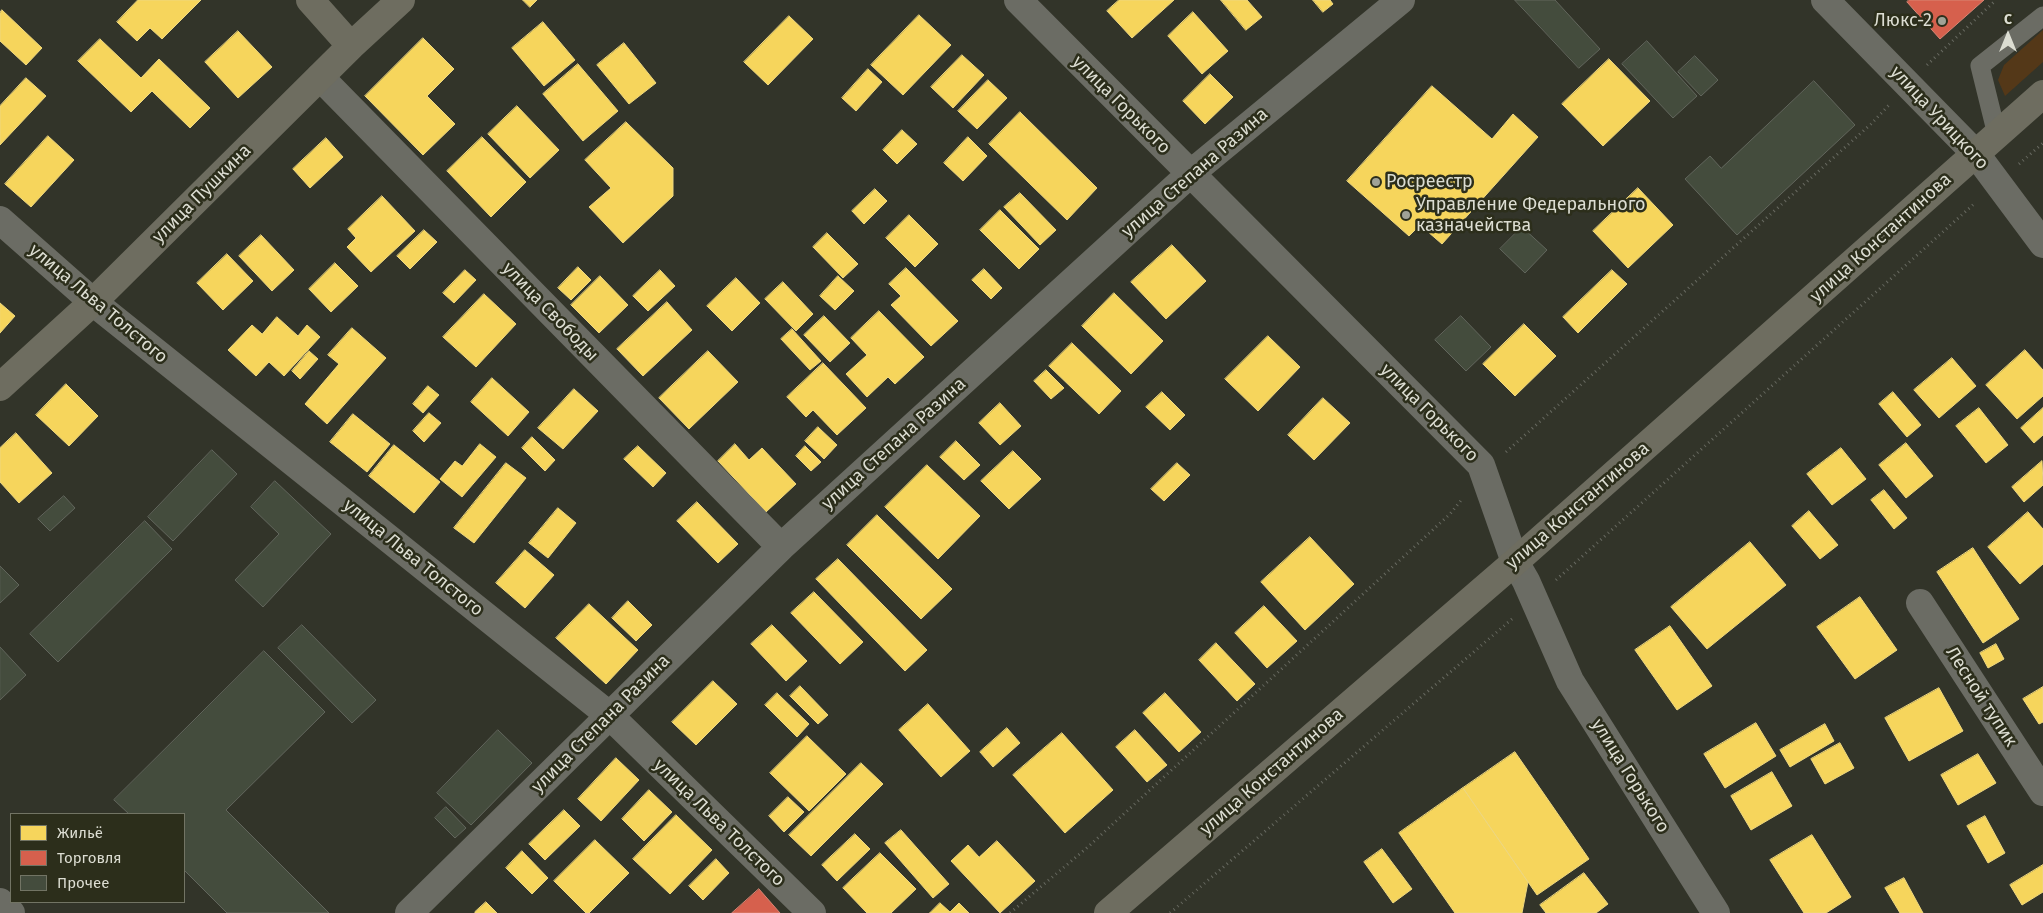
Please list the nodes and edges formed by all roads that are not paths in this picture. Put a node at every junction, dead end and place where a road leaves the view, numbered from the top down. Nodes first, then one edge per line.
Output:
1 (310, 0) edge
2 (402, 0) edge
3 (1018, 0) edge
4 (1401, 0) edge
5 (1825, 0) edge
6 (2043, 16) edge
7 (351, 46) junction
8 (320, 78) junction
9 (2043, 94) edge
10 (1997, 135) junction
11 (1976, 154) junction
12 (1190, 174) junction
13 (0, 220) edge
14 (2043, 244) edge
15 (93, 302) junction
16 (0, 387) edge
17 (781, 547) junction
18 (1515, 562) junction
19 (1920, 603) dead end
20 (609, 715) junction
21 (2043, 792) edge
22 (0, 902) edge
23 (11, 913) edge
24 (409, 913) edge
25 (812, 913) edge
26 (1108, 913) edge
27 (1716, 913) edge

1 - 7 street
2 - 7 street, улица Пушкина
3 - 12 street, улица Горького
4 - 12 street, улица Степана Разина
5 - 11 street, улица Урицкого
6 - 10 lane
7 - 8 street, улица Пушкина
8 - 15 street, улица Пушкина
8 - 17 street, улица Свободы
9 - 10 street, улица Константинова
10 - 11 street, улица Константинова
11 - 14 street, улица Урицкого
11 - 18 street, улица Константинова
12 - 17 street, улица Степана Разина
12 - 18 street, улица Горького
13 - 15 street, улица Льва Толстого
15 - 16 street, улица Пушкина
15 - 20 street, улица Льва Толстого
17 - 20 street, улица Степана Разина
18 - 26 street, улица Константинова
18 - 27 street, улица Горького
19 - 21 street, Лесной тупик
20 - 24 street, улица Степана Разина
20 - 25 street, улица Льва Толстого
22 - 23 street

